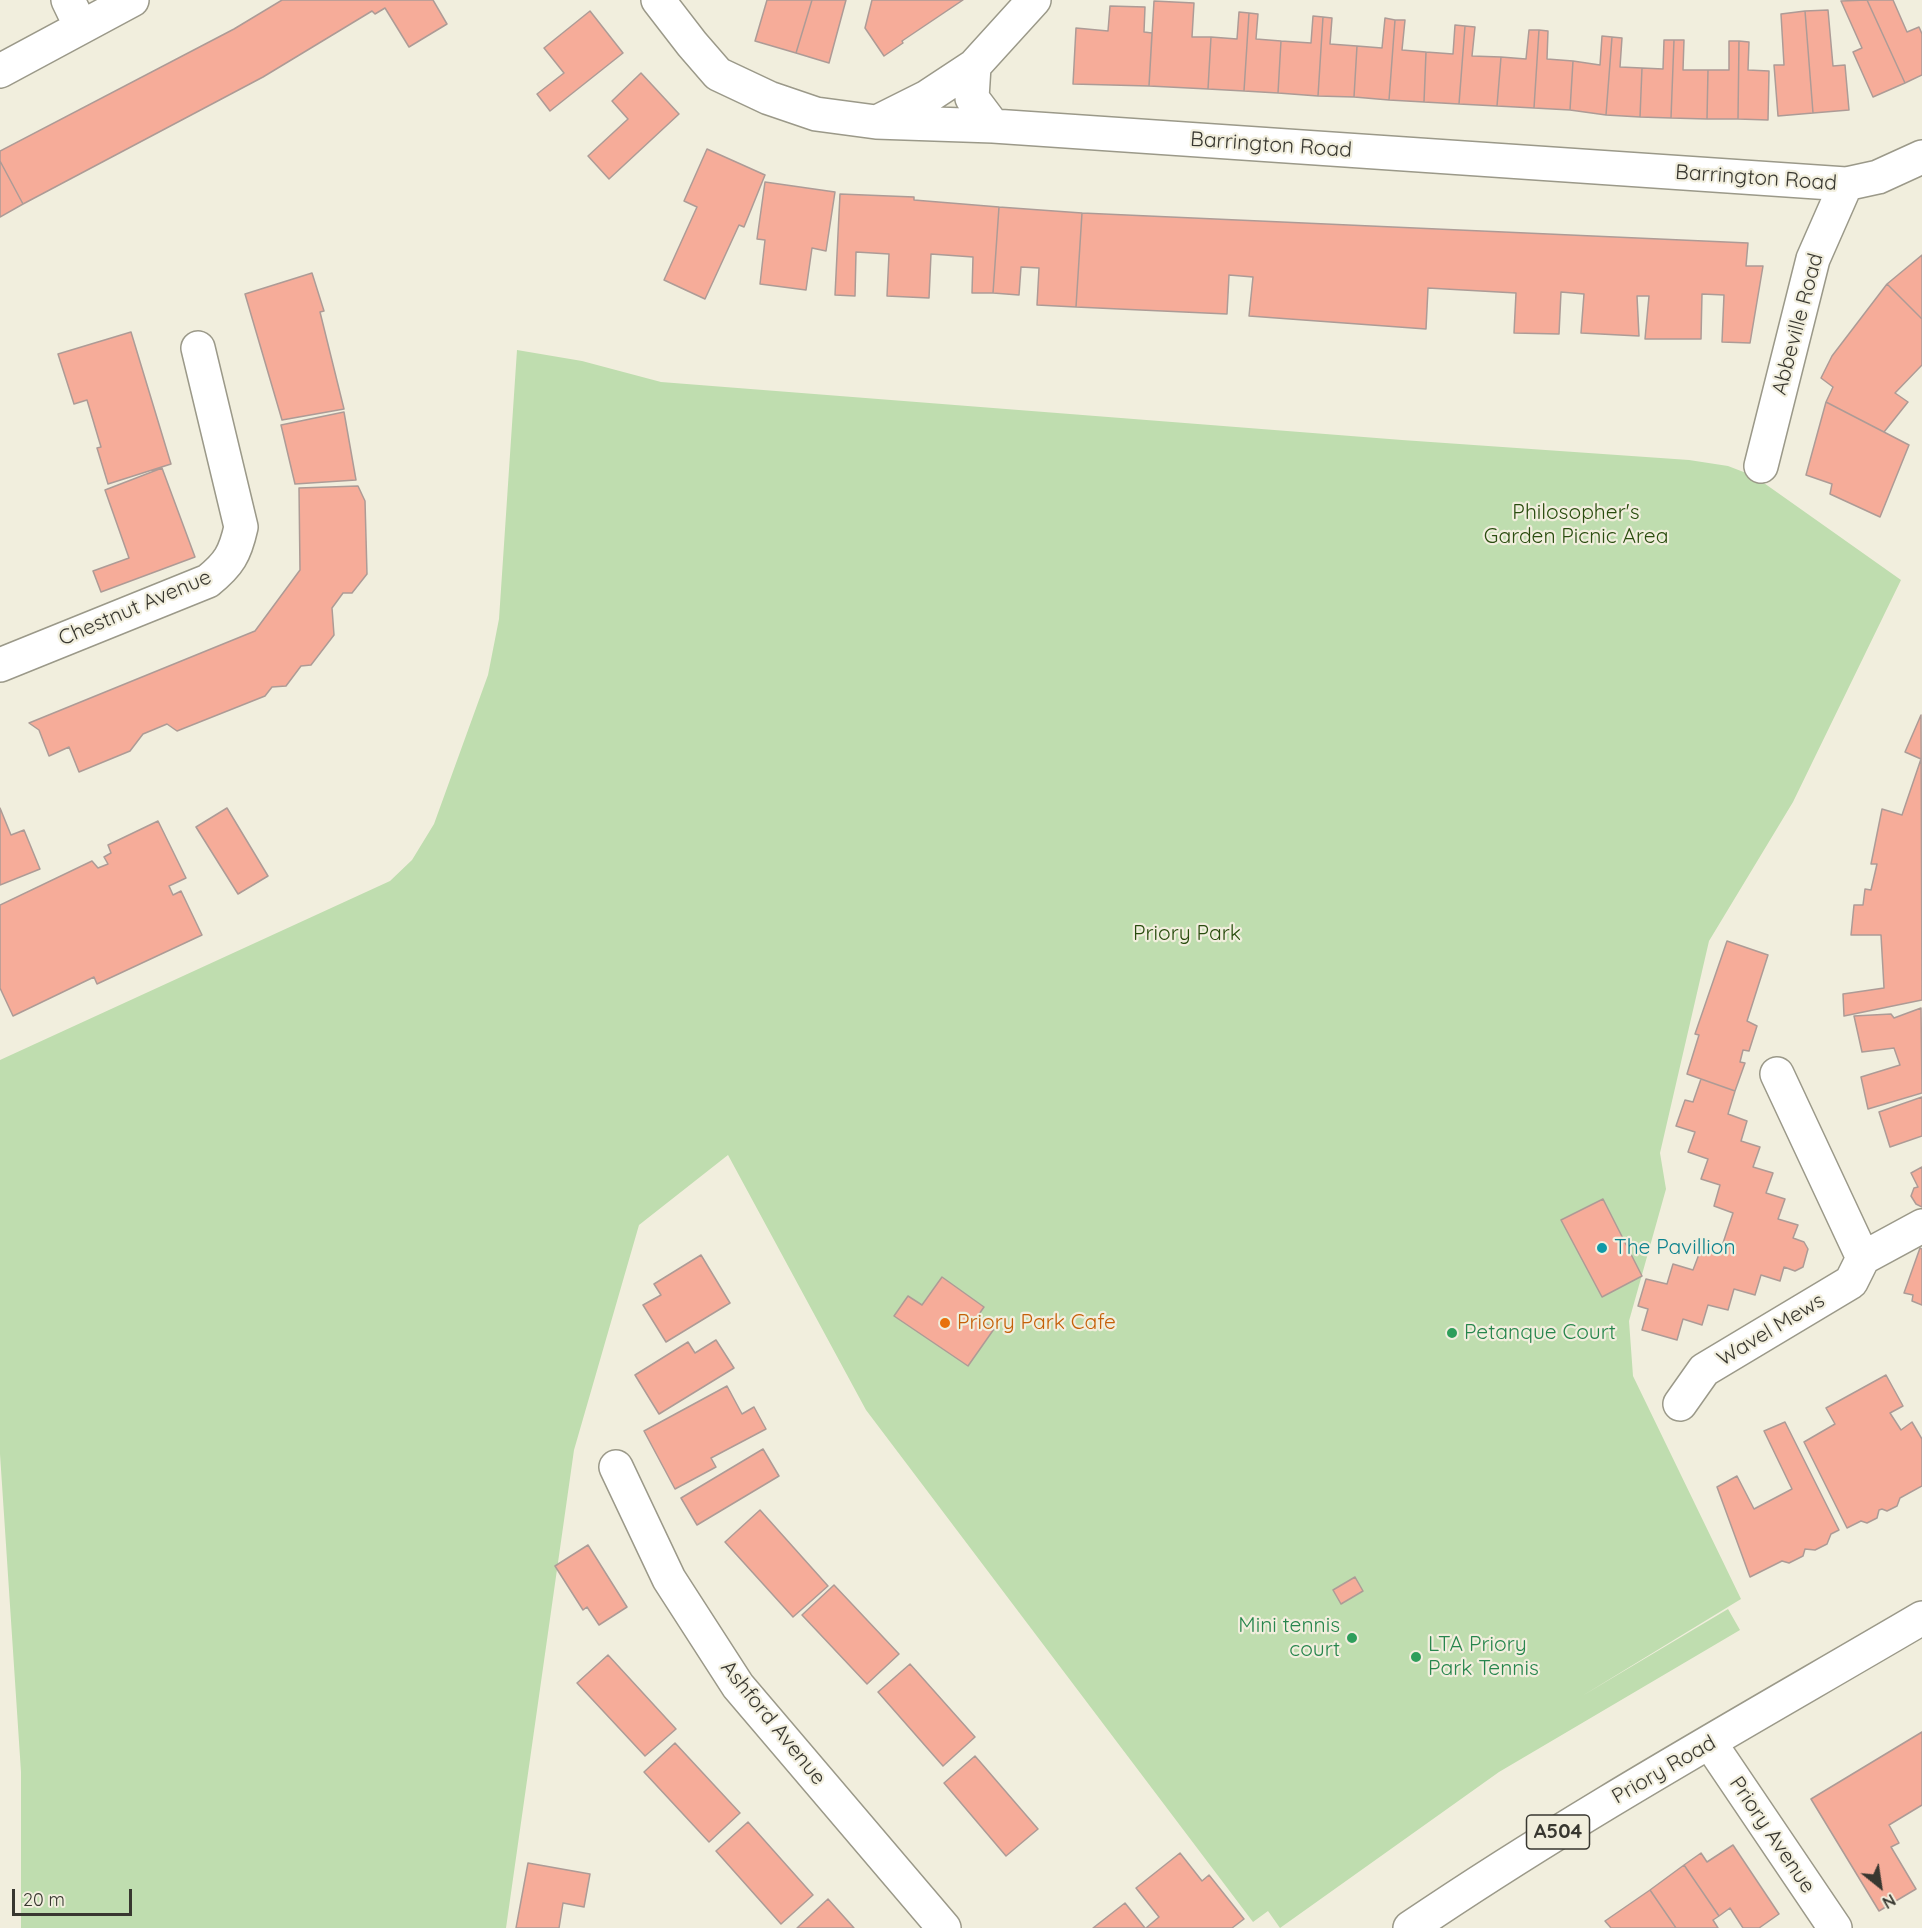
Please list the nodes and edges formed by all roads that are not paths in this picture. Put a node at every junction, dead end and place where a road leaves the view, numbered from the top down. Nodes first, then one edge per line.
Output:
1 (132, 0) edge
2 (658, 0) edge
3 (1034, 0) edge
4 (75, 14) edge
5 (974, 66) junction
6 (0, 71) edge
7 (876, 122) junction
8 (993, 126) junction
9 (1922, 157) edge
10 (1846, 184) junction
11 (198, 348) dead end
12 (1761, 466) dead end
13 (0, 665) edge
14 (1777, 1074) dead end
15 (1922, 1226) edge
16 (1863, 1258) junction
17 (1680, 1404) dead end
18 (616, 1467) dead end
19 (1922, 1618) edge
20 (1710, 1743) junction
21 (944, 1928) edge
22 (1410, 1928) edge
23 (1835, 1928) edge

1 - 4 street
2 - 7 street, Barrington Road
3 - 5 street
4 - 6 street
5 - 7 street
5 - 8 street
7 - 8 street, Barrington Road
8 - 10 street, Barrington Road
9 - 10 street, Barrington Road
10 - 12 street, Abbeville Road
11 - 13 street, Chestnut Avenue
14 - 16 street
15 - 16 street
16 - 17 street, Wavel Mews
18 - 21 street, Ashford Avenue
19 - 20 street, Priory Road / A504
20 - 22 street, Priory Road / A504
20 - 23 street, Priory Avenue

